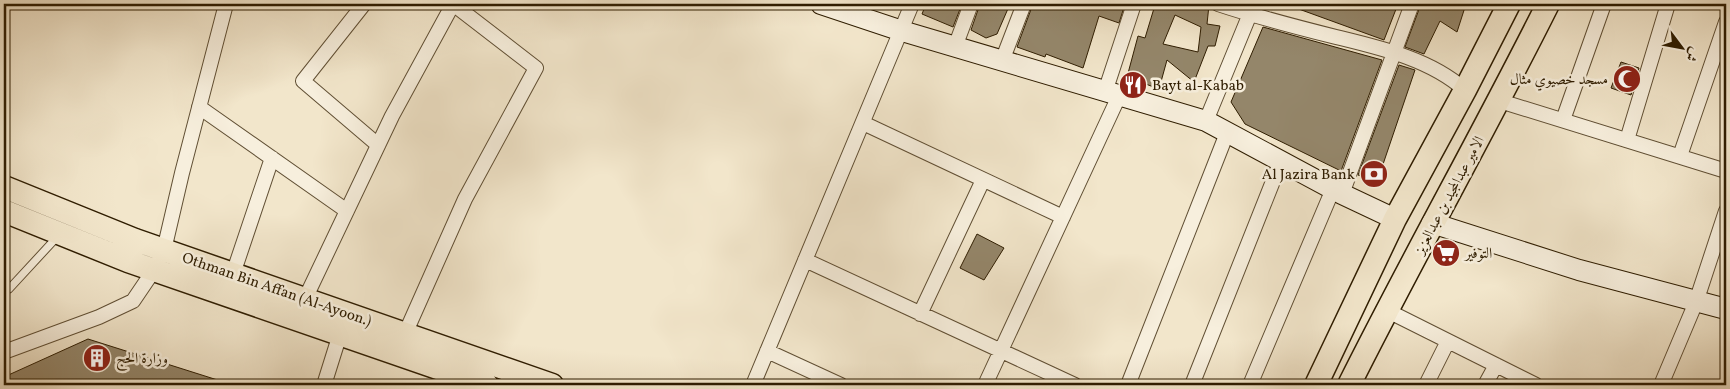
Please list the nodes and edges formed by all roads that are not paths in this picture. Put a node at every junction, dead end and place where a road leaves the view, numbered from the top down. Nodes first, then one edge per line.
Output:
1 (226, 4) edge
2 (364, 4) edge
3 (453, 4) edge
4 (821, 4) edge
5 (912, 4) edge
6 (971, 4) edge
7 (1024, 4) edge
8 (1134, 4) edge
9 (1218, 4) edge
10 (1412, 4) edge
11 (1509, 4) edge
12 (1548, 4) edge
13 (1604, 4) edge
14 (1668, 4) edge
15 (1251, 9) edge
16 (1726, 22) edge
17 (902, 31) junction
18 (955, 47) junction
19 (1395, 52) junction
20 (1002, 61) junction
21 (1465, 90) junction
22 (1112, 94) junction
23 (1500, 101) junction
24 (199, 107) junction
25 (1563, 120) junction
26 (1206, 122) junction
27 (863, 123) junction
28 (1228, 133) junction
29 (1627, 140) junction
30 (378, 145) junction
31 (1680, 156) junction
32 (272, 158) junction
33 (1281, 161) junction
34 (1726, 170) edge
35 (983, 180) junction
36 (4, 187) edge
37 (1338, 191) junction
38 (4, 211) edge
39 (347, 211) junction
40 (1726, 211) edge
41 (1063, 217) junction
42 (1395, 219) junction
43 (1432, 223) junction
44 (60, 234) junction
45 (159, 260) junction
46 (806, 260) junction
47 (233, 274) junction
48 (4, 290) edge
49 (305, 299) junction
50 (1696, 302) junction
51 (1726, 309) edge
52 (1388, 311) junction
53 (920, 314) junction
54 (1342, 331) junction
55 (340, 334) junction
56 (405, 334) junction
57 (1448, 341) junction
58 (1370, 344) junction
59 (767, 351) junction
60 (4, 352) edge
61 (1001, 352) junction
62 (1496, 365) junction
63 (324, 385) edge
64 (487, 385) edge
65 (552, 385) edge
66 (753, 385) edge
67 (841, 385) edge
68 (985, 385) edge
69 (1075, 385) edge
70 (1128, 385) edge
71 (1192, 385) edge
72 (1250, 385) edge
73 (1316, 385) edge
74 (1349, 385) edge
75 (1426, 385) edge
76 (1485, 385) edge
77 (1536, 385) edge
78 (1662, 385) edge

1 - 24 street
2 - 30 street
3 - 30 street
3 - 56 street
4 - 17 street
5 - 17 street
6 - 18 street
7 - 20 street
8 - 22 street
9 - 15 street
10 - 19 street
11 - 21 main road
12 - 23 main road, الامير عبدالمجيد بن عبدالعزيز
13 - 25 street
14 - 29 street
15 - 19 street
15 - 26 street
16 - 31 street
17 - 18 street
17 - 27 street
18 - 20 street
19 - 21 street
19 - 37 street
20 - 22 street
21 - 42 main road
22 - 26 street
22 - 41 street
23 - 25 street
23 - 43 main road, الامير عبدالمجيد بن عبدالعزيز
24 - 32 street
24 - 45 street
25 - 29 street
26 - 28 street
27 - 35 street
27 - 46 street
28 - 33 street
28 - 70 street
29 - 31 street
30 - 39 street
31 - 34 street
32 - 39 street
32 - 47 street
33 - 37 street
33 - 71 street
35 - 41 street
35 - 53 street
36 - 45 main road, Othman Bin Affan (Al-Ayoon.)
37 - 42 street
37 - 72 street
38 - 44 main road, Othman Bin Affan (Al-Ayoon.)
39 - 49 street
40 - 50 street
41 - 61 street
42 - 54 main road
43 - 50 street
43 - 52 main road, الامير عبدالمجيد بن عبدالعزيز
44 - 45 main road, Othman Bin Affan (Al-Ayoon.)
44 - 48 lane
45 - 47 main road, Othman Bin Affan (Al-Ayoon.)
45 - 55 main road, Othman Bin Affan (Al-Ayoon.)
45 - 60 street
46 - 53 street
46 - 59 street
47 - 49 main road, Othman Bin Affan (Al-Ayoon.)
49 - 56 main road, Othman Bin Affan (Al-Ayoon.)
50 - 51 street
50 - 78 street
52 - 57 street
52 - 58 main road, الامير عبدالمجيد بن عبدالعزيز
53 - 61 street
54 - 58 main road
54 - 73 main road
55 - 63 street
55 - 64 main road, Othman Bin Affan (Al-Ayoon.)
56 - 65 main road, Othman Bin Affan (Al-Ayoon.)
57 - 62 street
57 - 75 street
58 - 74 main road, الامير عبدالمجيد بن عبدالعزيز
59 - 66 street
59 - 67 street
61 - 68 street
61 - 69 street
62 - 76 street
62 - 77 street

